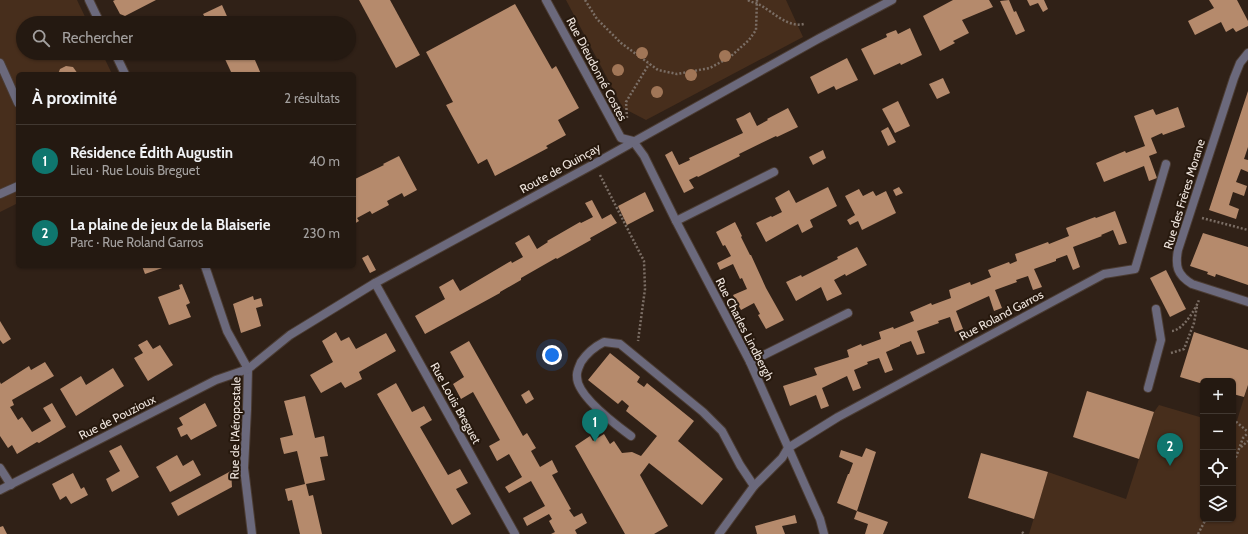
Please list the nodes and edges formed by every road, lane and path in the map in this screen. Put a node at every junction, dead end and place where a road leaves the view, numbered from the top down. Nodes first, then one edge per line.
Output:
1 (89, 0) edge
2 (546, 0) edge
3 (585, 0) edge
4 (748, 0) edge
5 (892, 0) edge
6 (758, 2) edge
7 (97, 16) edge
8 (804, 24) dead end
9 (1248, 53) edge
10 (118, 60) edge
11 (0, 63) edge
12 (650, 64) junction
13 (124, 72) edge
14 (16, 99) edge
15 (627, 118) dead end
16 (633, 141) junction
17 (594, 164) junction
18 (1166, 164) dead end
19 (774, 172) dead end
20 (16, 187) edge
21 (0, 194) edge
22 (1189, 215) junction
23 (676, 221) junction
24 (1248, 230) edge
25 (206, 268) edge
26 (375, 283) junction
27 (1248, 302) edge
28 (1156, 310) dead end
29 (848, 313) dead end
30 (1177, 330) dead end
31 (1184, 349) dead end
32 (634, 354) junction
33 (750, 362) junction
34 (248, 369) junction
35 (1148, 388) dead end
36 (1236, 422) edge
37 (1248, 433) edge
38 (631, 436) dead end
39 (1248, 441) edge
40 (1240, 447) junction
41 (788, 448) junction
42 (1236, 457) edge
43 (0, 468) edge
44 (11, 485) junction
45 (754, 486) junction
46 (0, 490) edge
47 (1204, 522) edge
48 (252, 534) edge
49 (515, 534) edge
50 (719, 534) edge
51 (824, 534) edge
52 (1198, 534) edge

1 - 7 street
2 - 16 street, Rue Dieudonné Costes
3 - 12 path
4 - 6 path
5 - 16 street, Route de Quinçay
6 - 8 path
6 - 12 path
9 - 22 street, Rue des Frères Morane
10 - 13 street
11 - 14 street
12 - 15 path
16 - 17 street, Route de Quinçay
16 - 23 street, Rue Charles Lindbergh
17 - 26 street, Route de Quinçay
17 - 32 path
18 - 41 street, Rue Roland Garros
19 - 23 street
20 - 21 street
22 - 24 path
22 - 27 street, Rue des Frères Morane
23 - 33 street, Rue Charles Lindbergh
25 - 34 street
26 - 34 street, Route de Quinçay
26 - 49 street, Rue Louis Breguet
28 - 35 street
29 - 33 street
30 - 31 path
32 - 38 street
32 - 45 street
33 - 41 street, Rue Charles Lindbergh
34 - 44 street, Rue de Pouzioux
34 - 48 street, Rue de l'Aéropostale
36 - 37 path
37 - 40 path
39 - 40 path
40 - 42 path
41 - 45 street
41 - 51 street, Rue Charles Lindbergh
43 - 44 street
44 - 46 street, Rue de Pouzioux
45 - 50 street
47 - 52 path

